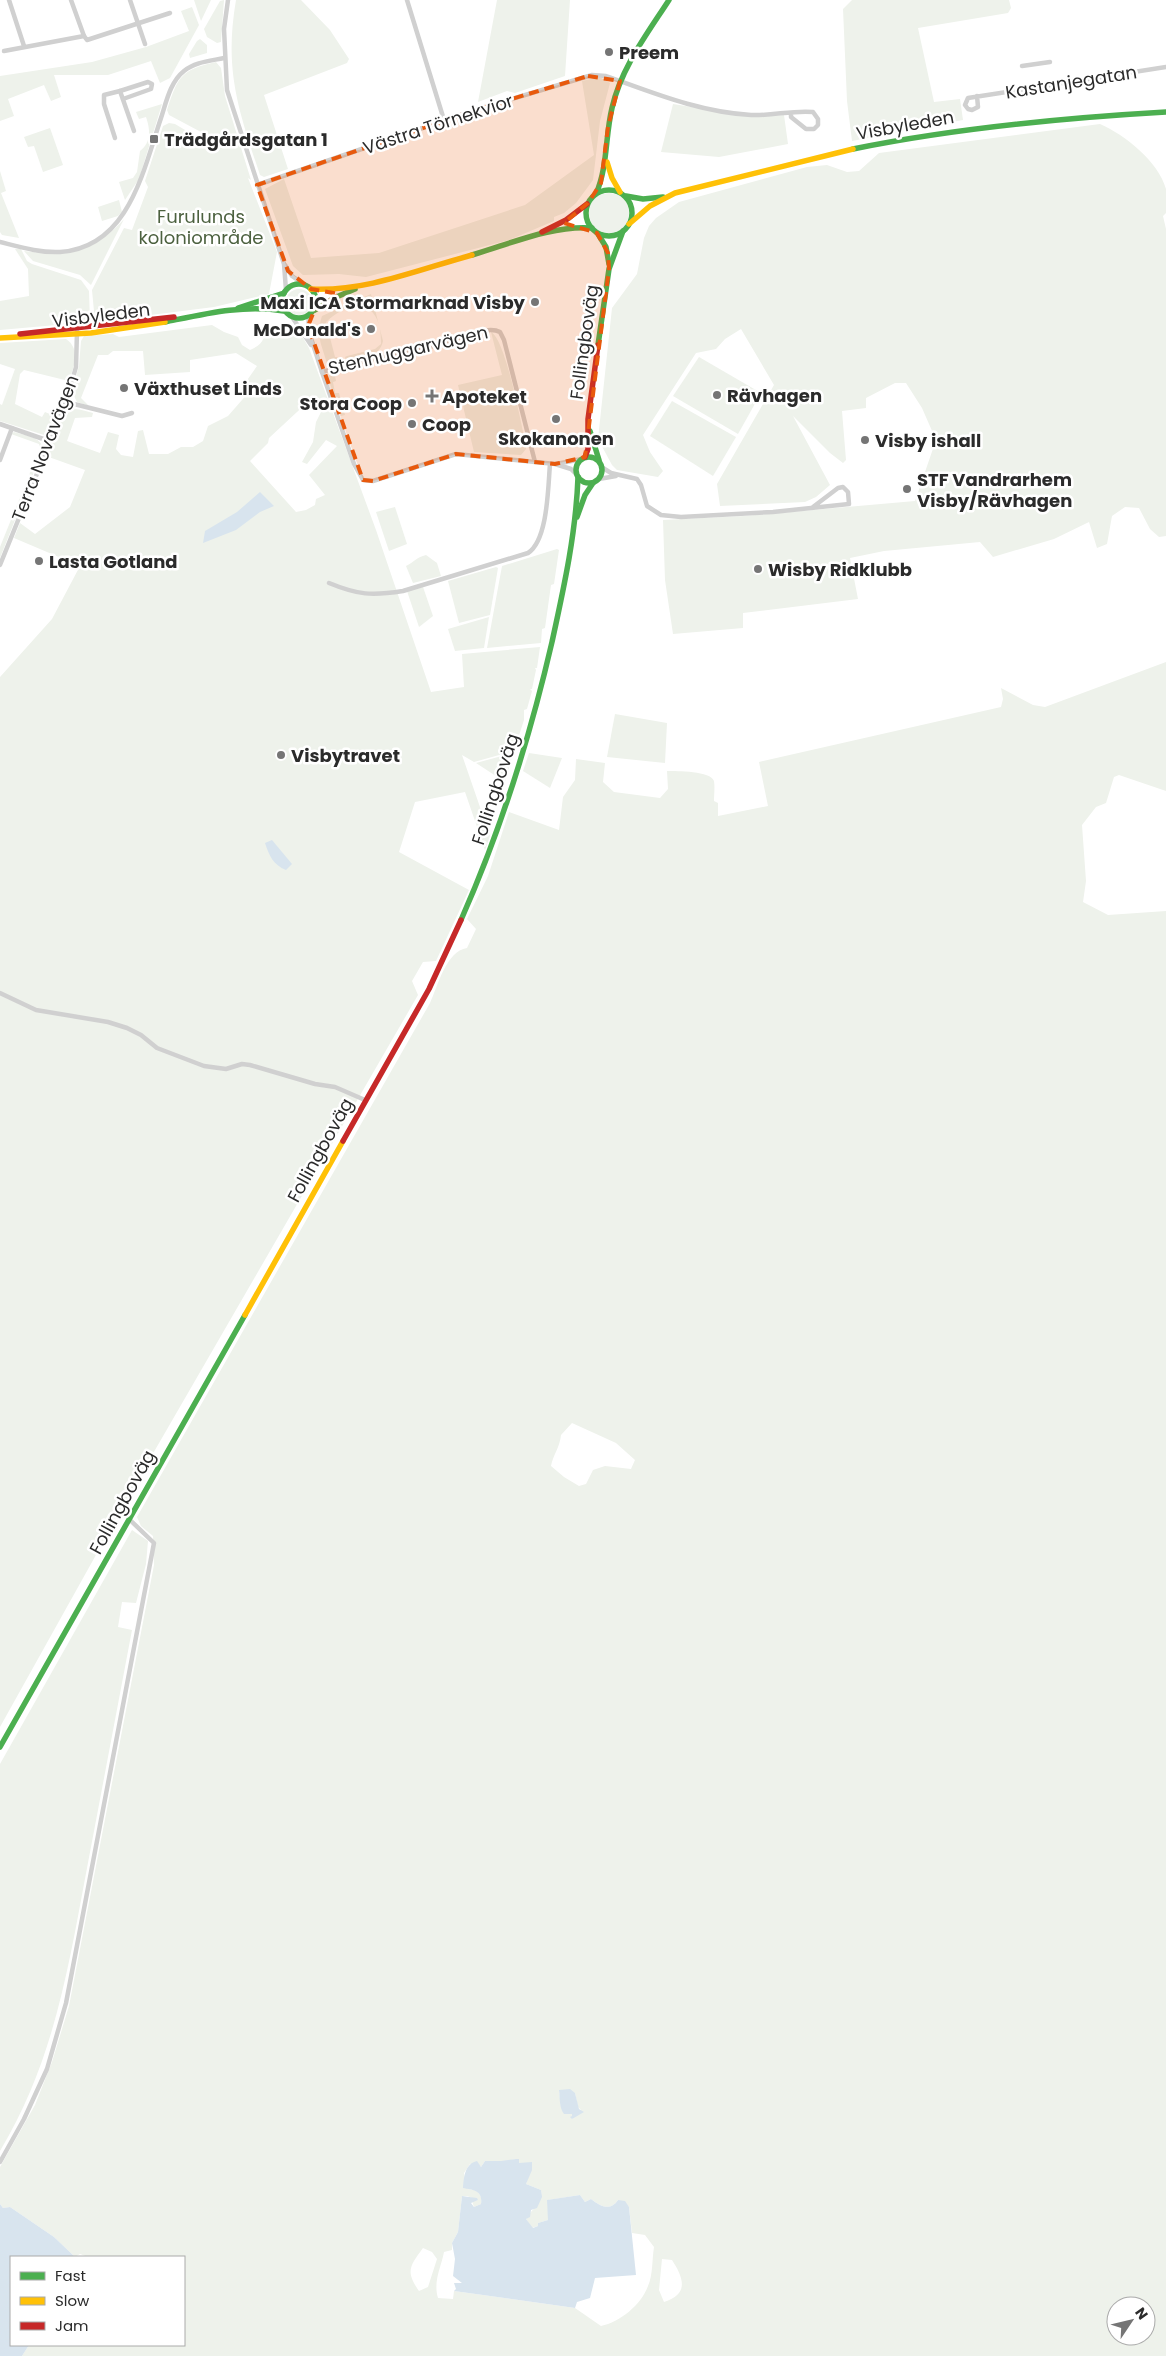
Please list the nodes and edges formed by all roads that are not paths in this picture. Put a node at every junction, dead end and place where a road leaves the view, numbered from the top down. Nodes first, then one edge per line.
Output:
1 (9, 0) edge
2 (71, 0) edge
3 (130, 0) edge
4 (228, 0) edge
5 (407, 0) edge
6 (670, 0) edge
7 (170, 13) dead end
8 (138, 25) junction
9 (84, 36) junction
10 (145, 44) dead end
11 (24, 46) junction
12 (4, 50) dead end
13 (224, 58) junction
14 (1050, 62) dead end
15 (1022, 66) dead end
16 (1166, 67) edge
17 (620, 82) junction
18 (120, 90) junction
19 (977, 96) dead end
20 (123, 99) junction
21 (1166, 110) edge
22 (791, 113) junction
23 (444, 120) junction
24 (134, 131) dead end
25 (115, 138) dead end
26 (606, 158) junction
27 (257, 185) junction
28 (596, 194) junction
29 (622, 194) junction
30 (666, 196) junction
31 (588, 202) junction
32 (629, 224) junction
33 (592, 228) junction
34 (623, 231) junction
35 (598, 233) junction
36 (530, 238) junction
37 (0, 242) edge
38 (284, 264) junction
39 (609, 269) junction
40 (369, 284) junction
41 (304, 285) junction
42 (311, 289) junction
43 (285, 292) junction
44 (226, 311) junction
45 (284, 311) junction
46 (314, 311) junction
47 (204, 315) junction
48 (309, 316) junction
49 (292, 318) junction
50 (79, 328) junction
51 (77, 335) junction
52 (0, 337) edge
53 (314, 350) junction
54 (322, 372) junction
55 (66, 402) junction
56 (132, 413) dead end
57 (588, 419) junction
58 (0, 424) edge
59 (12, 428) junction
60 (49, 441) junction
61 (583, 458) junction
62 (0, 460) edge
63 (599, 460) junction
64 (535, 462) junction
65 (552, 464) junction
66 (603, 468) junction
67 (617, 475) junction
68 (577, 476) junction
69 (596, 481) junction
70 (813, 507) junction
71 (573, 529) junction
72 (0, 565) edge
73 (330, 582) dead end
74 (0, 993) edge
75 (365, 1100) junction
76 (129, 1519) junction
77 (0, 1747) edge
78 (0, 2162) edge

1 - 11 street
2 - 9 street
3 - 8 street
4 - 13 street
5 - 23 street
6 - 17 main road
7 - 8 street
8 - 9 street
8 - 10 street
9 - 11 street
11 - 12 street
13 - 27 street
13 - 37 street
14 - 15 street
16 - 19 street, Kastanjegatan
17 - 22 street, Västra Törnekvior
17 - 23 street, Västra Törnekvior
17 - 26 main road
18 - 20 street
18 - 20 street
18 - 25 street
20 - 24 street
21 - 30 main road, Visbyleden
22 - 22 street, Västra Törnekvior
23 - 27 street, Västra Törnekvior
26 - 28 main road
26 - 29 main road
27 - 38 street
28 - 29 main road
28 - 31 main road
29 - 30 main road, Visbyleden
29 - 32 main road
30 - 32 main road, Visbyleden
31 - 33 main road
31 - 36 main road
32 - 34 main road
33 - 35 main road
33 - 36 main road
34 - 35 main road
34 - 39 main road, Follingboväg
35 - 39 main road, Follingboväg
36 - 40 main road
38 - 41 street
38 - 43 street
39 - 57 main road, Follingboväg
40 - 42 main road
40 - 46 main road
41 - 42 main road
41 - 43 main road
42 - 46 main road
43 - 44 main road, Visbyleden
43 - 45 main road
44 - 45 main road, Visbyleden
44 - 47 main road, Visbyleden
45 - 49 main road
46 - 48 main road
47 - 50 main road, Visbyleden
47 - 51 main road, Visbyleden
48 - 49 main road
48 - 53 street
49 - 53 street
50 - 51 street, Terra Novavägen
50 - 52 main road, Visbyleden
51 - 52 main road, Visbyleden
51 - 55 street, Terra Novavägen
53 - 54 street, Stenhuggarvägen
54 - 64 street
54 - 64 street, Stenhuggarvägen
55 - 56 street
55 - 60 street, Terra Novavägen
57 - 61 main road, Follingboväg
57 - 63 main road, Follingboväg
58 - 59 street
59 - 60 street
59 - 62 street
60 - 72 street, Terra Novavägen
61 - 63 main road
61 - 65 street
61 - 68 main road
63 - 66 main road
64 - 65 street
65 - 68 street
65 - 73 street
66 - 67 street
66 - 69 main road
67 - 69 street
67 - 70 street
68 - 69 main road
68 - 71 main road, Follingboväg
69 - 71 main road, Follingboväg
70 - 70 street
71 - 75 main road, Follingboväg
74 - 75 street
75 - 76 main road, Follingboväg
76 - 77 main road, Follingboväg
76 - 78 street

